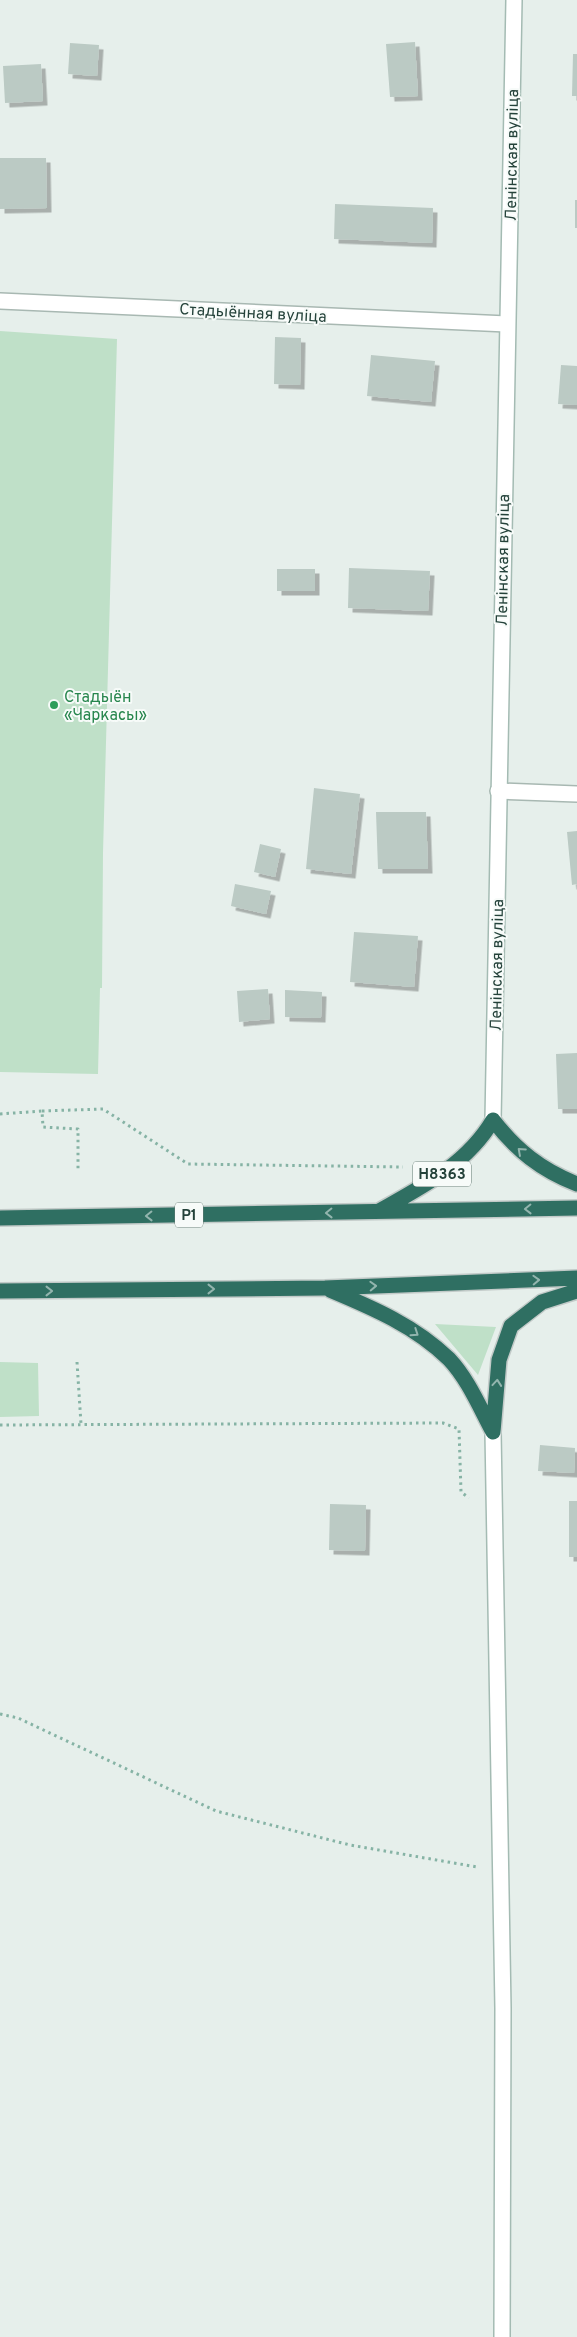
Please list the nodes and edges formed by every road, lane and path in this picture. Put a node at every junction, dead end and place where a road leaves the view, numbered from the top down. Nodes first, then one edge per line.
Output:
1 (514, 0) edge
2 (0, 300) edge
3 (507, 324) junction
4 (498, 791) junction
5 (577, 794) edge
6 (42, 1111) junction
7 (0, 1114) edge
8 (493, 1120) junction
9 (412, 1167) dead end
10 (78, 1169) dead end
11 (577, 1184) edge
12 (577, 1208) edge
13 (378, 1212) junction
14 (0, 1218) edge
15 (577, 1278) edge
16 (325, 1288) junction
17 (0, 1291) edge
18 (577, 1291) edge
19 (77, 1362) dead end
20 (80, 1424) junction
21 (0, 1425) edge
22 (492, 1432) junction
23 (496, 1518) junction
24 (0, 1714) edge
25 (502, 1871) junction
26 (502, 2337) edge

1 - 3 street, Ленінская вуліца
2 - 3 street, Стадыённая вуліца
3 - 4 street, Ленінская вуліца
4 - 5 street
4 - 8 street, Ленінская вуліца
6 - 7 path
6 - 9 path
6 - 10 path
11 -> 8 highway
8 - 13 highway, Н8363
12 -> 13 highway, Р1
13 -> 14 highway, Р1
16 -> 15 highway
17 -> 16 highway
16 -> 22 highway
22 -> 18 highway
19 - 20 path
20 - 21 path
20 - 23 path
22 - 23 street
23 - 25 street
24 - 25 path
25 - 26 street

